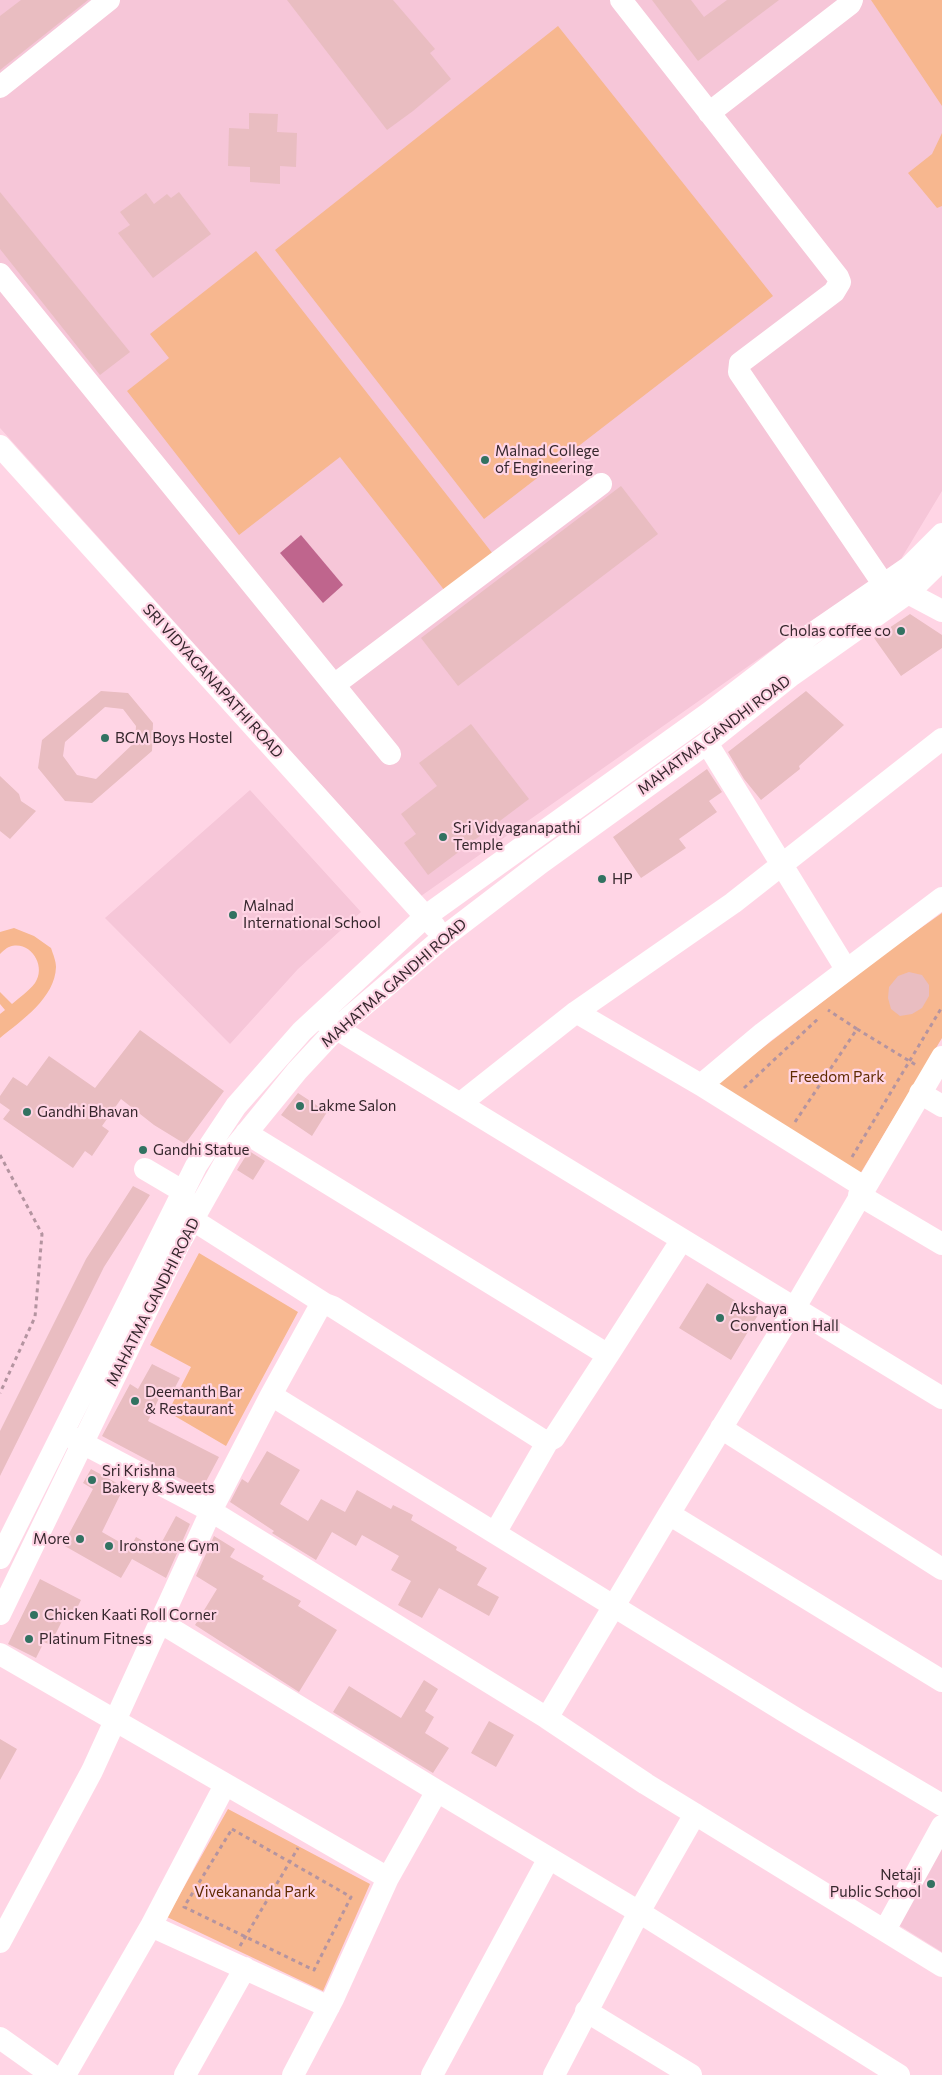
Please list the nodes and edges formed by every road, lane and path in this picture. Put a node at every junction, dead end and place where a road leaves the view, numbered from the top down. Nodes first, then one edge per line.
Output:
1 (109, 0) edge
2 (622, 0) edge
3 (852, 0) edge
4 (0, 87) edge
5 (709, 113) junction
6 (0, 274) edge
7 (0, 446) edge
8 (601, 484) dead end
9 (942, 534) edge
10 (942, 560) edge
11 (908, 593) junction
12 (877, 598) junction
13 (942, 611) edge
14 (334, 685) junction
15 (942, 739) edge
16 (707, 743) junction
17 (390, 754) dead end
18 (782, 864) junction
19 (942, 898) edge
20 (426, 916) junction
21 (444, 938) junction
22 (846, 969) junction
23 (836, 1004) dead end
24 (942, 1007) edge
25 (828, 1010) junction
26 (576, 1012) junction
27 (328, 1022) junction
28 (857, 1029) junction
29 (910, 1061) junction
30 (931, 1075) edge
31 (701, 1085) junction
32 (750, 1094) dead end
33 (460, 1103) junction
34 (942, 1106) edge
35 (787, 1118) dead end
36 (795, 1122) junction
37 (803, 1127) dead end
38 (246, 1132) junction
39 (843, 1153) dead end
40 (0, 1155) edge
41 (145, 1169) dead end
42 (862, 1191) junction
43 (184, 1192) junction
44 (193, 1220) junction
45 (682, 1241) junction
46 (942, 1244) edge
47 (325, 1304) junction
48 (794, 1310) junction
49 (608, 1355) junction
50 (0, 1393) edge
51 (271, 1395) junction
52 (942, 1398) edge
53 (721, 1428) junction
54 (62, 1433) junction
55 (548, 1441) junction
56 (82, 1442) junction
57 (211, 1511) junction
58 (669, 1514) junction
59 (495, 1533) junction
60 (0, 1558) edge
61 (942, 1569) edge
62 (613, 1605) junction
63 (0, 1614) edge
64 (160, 1622) junction
65 (0, 1654) edge
66 (942, 1681) edge
67 (547, 1718) junction
68 (115, 1720) junction
69 (225, 1785) junction
70 (436, 1791) junction
71 (942, 1805) edge
72 (695, 1814) junction
73 (942, 1826) edge
74 (308, 1833) junction
75 (549, 1858) junction
76 (291, 1862) junction
77 (388, 1878) junction
78 (639, 1912) junction
79 (151, 1926) junction
80 (884, 1930) junction
81 (245, 1936) junction
82 (0, 1942) edge
83 (238, 1965) junction
84 (942, 1966) edge
85 (329, 2007) junction
86 (586, 2011) junction
87 (0, 2038) edge
88 (52, 2075) edge
89 (65, 2075) edge
90 (185, 2075) edge
91 (293, 2075) edge
92 (432, 2075) edge
93 (554, 2075) edge
94 (691, 2075) edge
95 (899, 2075) edge

1 - 4 street
2 - 5 street
3 - 5 street
5 - 12 street
6 - 14 street
7 - 20 street, SRI VIDYAGANAPATHI ROAD
8 - 14 street
9 - 12 street, MAHATMA GANDHI ROAD
10 - 11 street, MAHATMA GANDHI ROAD
11 - 12 street, MAHATMA GANDHI ROAD
11 - 13 street
12 - 16 street, MAHATMA GANDHI ROAD
12 - 20 street, MAHATMA GANDHI ROAD
14 - 17 street
15 - 18 street
16 - 18 street
16 - 21 street, MAHATMA GANDHI ROAD
18 - 22 street
18 - 26 street
19 - 22 street
20 - 21 street, SRI VIDYAGANAPATHI ROAD
20 - 27 street, MAHATMA GANDHI ROAD
21 - 27 street, MAHATMA GANDHI ROAD
22 - 31 street
23 - 25 path
24 - 29 path
25 - 28 path
25 - 32 path
26 - 31 street
26 - 33 street
27 - 33 street
27 - 38 street, MAHATMA GANDHI ROAD
27 - 43 street, MAHATMA GANDHI ROAD
28 - 29 path
28 - 36 path
29 - 30 path
29 - 39 path
30 - 34 street
30 - 42 street
31 - 42 street
33 - 45 street
35 - 36 path
36 - 37 path
38 - 44 street, MAHATMA GANDHI ROAD
38 - 49 street
40 - 50 path
41 - 43 street
42 - 46 street
42 - 48 street
43 - 54 street, MAHATMA GANDHI ROAD
44 - 47 street
44 - 56 street, MAHATMA GANDHI ROAD
45 - 48 street
45 - 49 street
47 - 51 street
47 - 55 street
48 - 52 street
48 - 53 street
49 - 55 street
51 - 57 street
51 - 59 street
53 - 58 street
53 - 61 street
54 - 56 street
54 - 60 street, MAHATMA GANDHI ROAD
55 - 59 street
56 - 57 street
56 - 63 street, MAHATMA GANDHI ROAD
57 - 64 street
57 - 67 street
58 - 62 street
58 - 66 street
59 - 62 street
62 - 67 street
62 - 71 street
64 - 68 street
64 - 70 street
65 - 68 street
67 - 72 street
68 - 69 street
68 - 82 street
69 - 74 street
69 - 79 street
70 - 75 street
70 - 77 street
72 - 78 street
72 - 80 street
73 - 80 street
74 - 76 path
74 - 77 street
75 - 78 street
75 - 92 street
76 - 81 path
76 - 81 path
76 - 81 path
77 - 85 street
78 - 86 street
78 - 95 street
79 - 83 street
79 - 89 street
80 - 84 street
81 - 83 path
83 - 85 street
83 - 90 street
85 - 91 street
86 - 93 street
86 - 94 street
87 - 88 street

